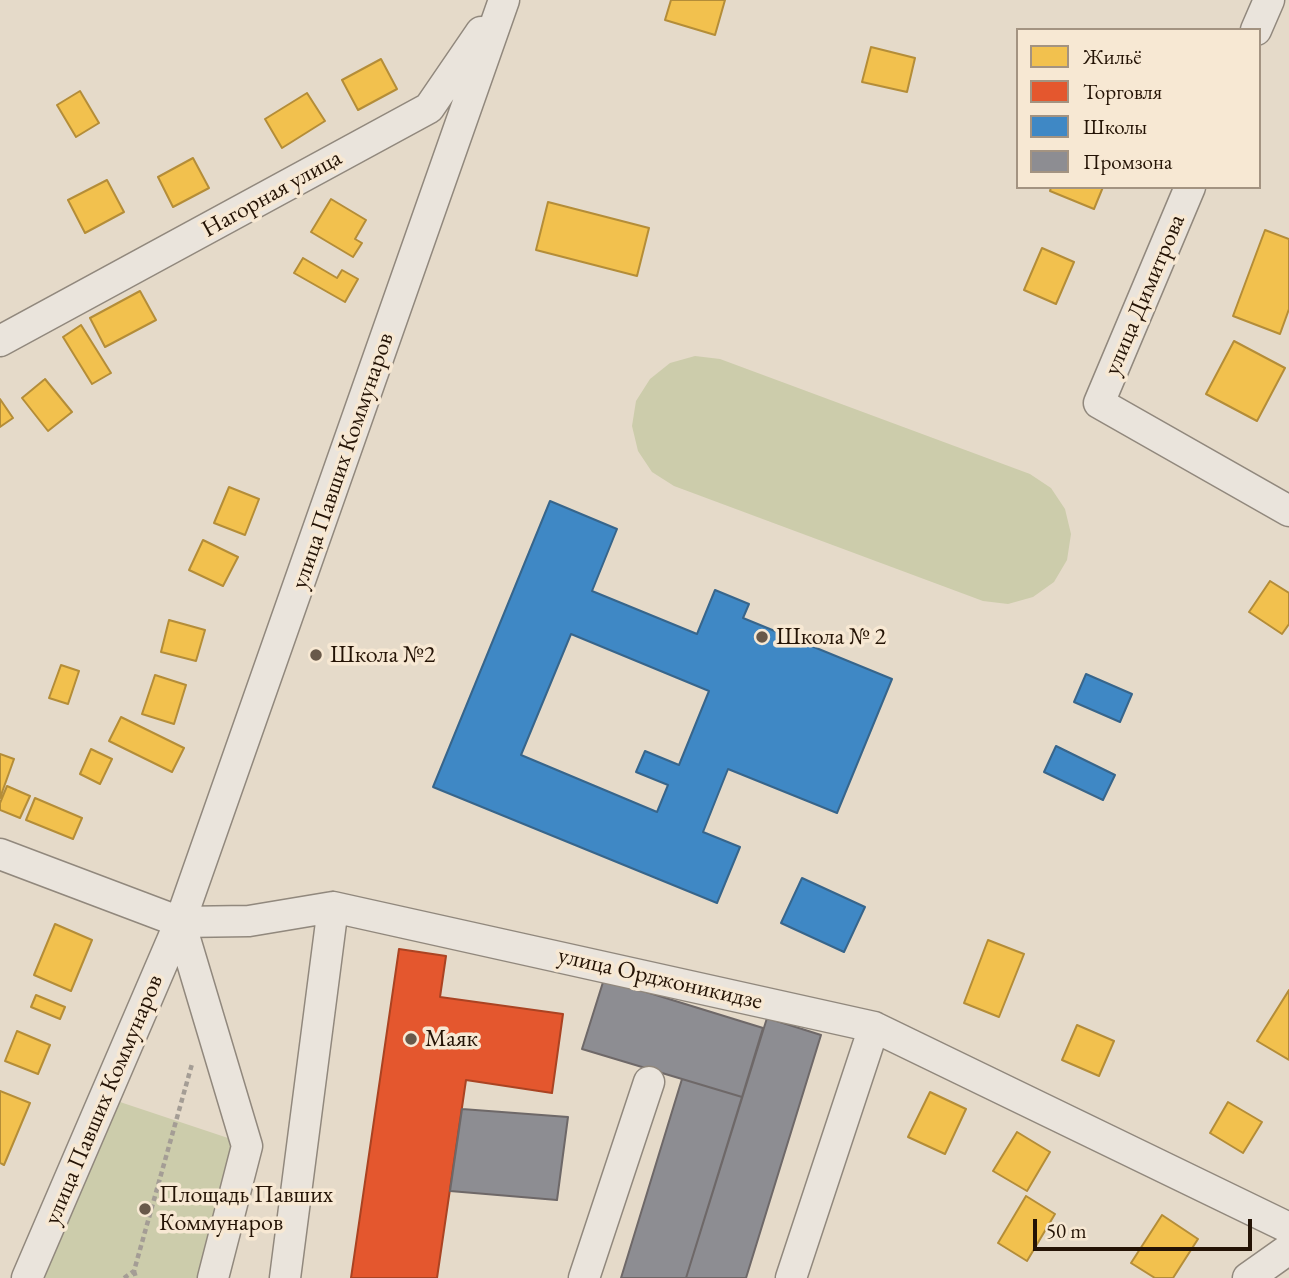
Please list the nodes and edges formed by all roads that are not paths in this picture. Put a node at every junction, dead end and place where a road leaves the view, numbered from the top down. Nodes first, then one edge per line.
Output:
1 (503, 0) edge
2 (1269, 0) edge
3 (1257, 28) edge
4 (1189, 189) edge
5 (0, 341) edge
6 (1289, 511) edge
7 (0, 854) edge
8 (333, 907) junction
9 (180, 922) junction
10 (874, 1027) junction
11 (649, 1082) dead end
12 (1289, 1228) edge
13 (1289, 1249) edge
14 (27, 1278) edge
15 (213, 1278) edge
16 (285, 1278) edge
17 (584, 1278) edge
18 (791, 1278) edge
19 (1248, 1278) edge

1 - 5 street, Нагорная улица
1 - 9 street, улица Павших Коммунаров
2 - 3 street
4 - 6 street, улица Димитрова
7 - 9 street, улица Орджоникидзе
8 - 9 street, улица Орджоникидзе
8 - 10 street, улица Орджоникидзе
8 - 16 street
9 - 14 street, улица Павших Коммунаров
9 - 15 street, улица Павших Коммунаров
10 - 12 street, улица Орджоникидзе
10 - 18 street
11 - 17 street
13 - 19 street

